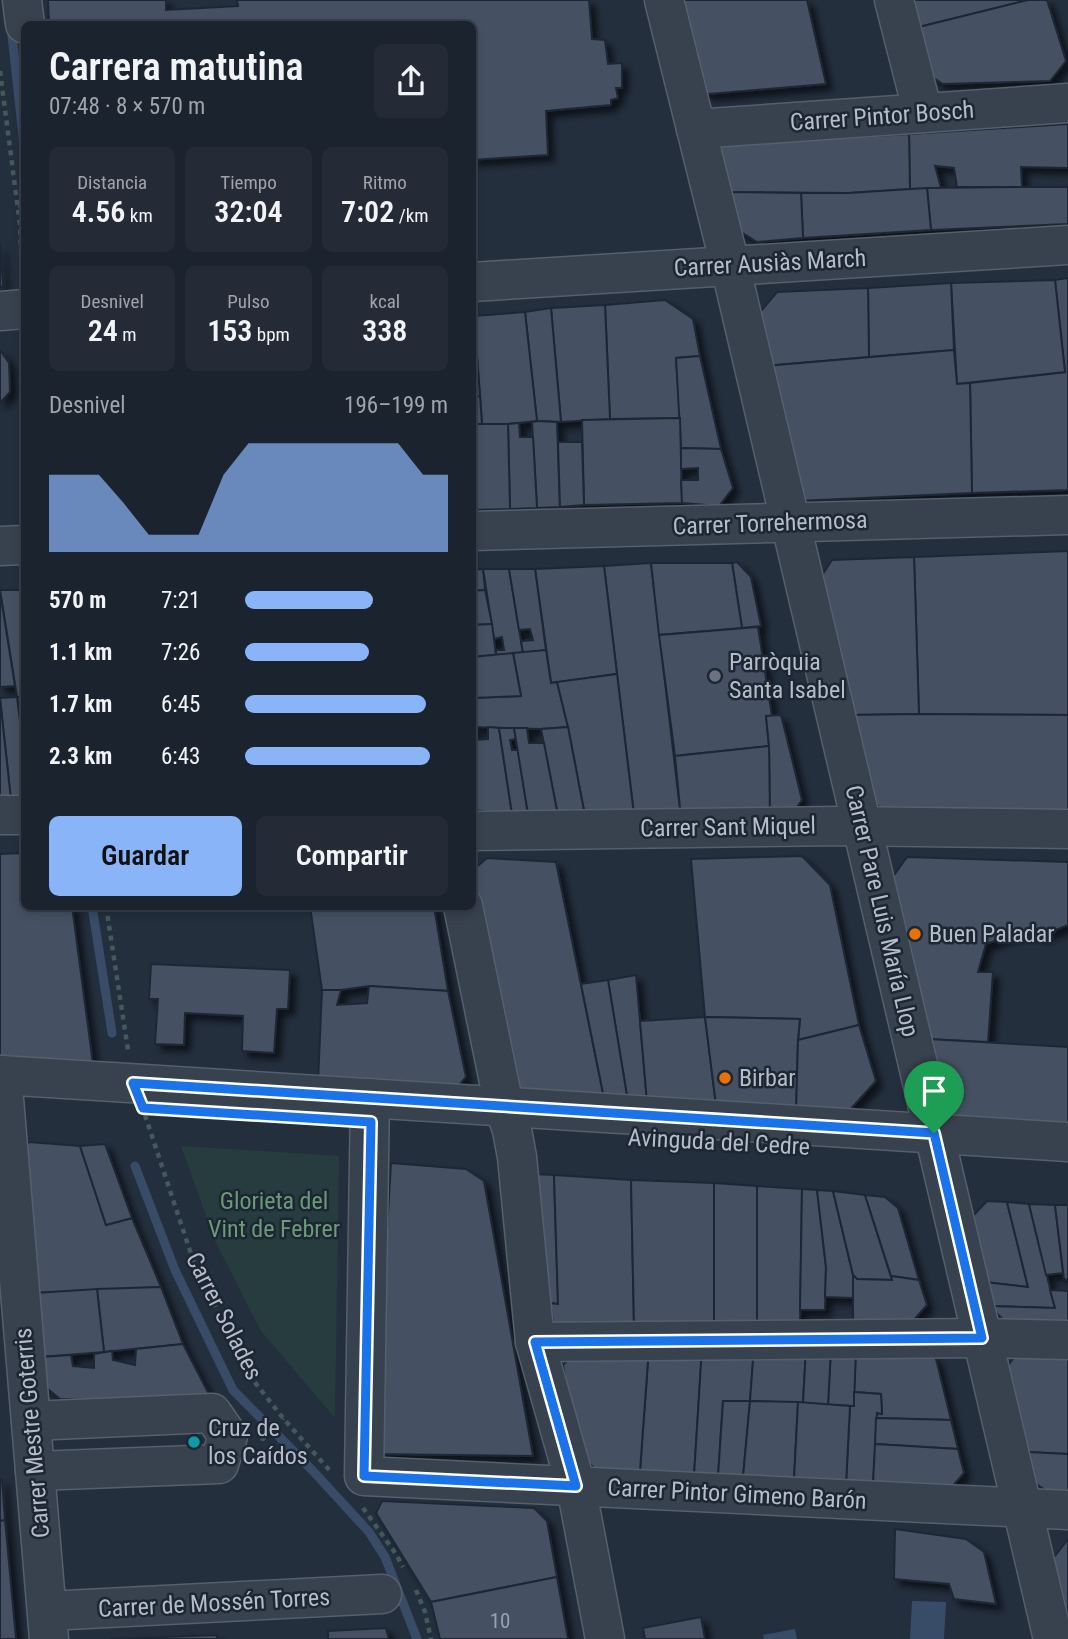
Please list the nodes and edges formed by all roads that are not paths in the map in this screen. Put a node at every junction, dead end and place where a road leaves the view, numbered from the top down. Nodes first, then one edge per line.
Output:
1 (22, 0) edge
2 (664, 0) edge
3 (894, 0) edge
4 (26, 21) edge
5 (1068, 103) edge
6 (923, 113) junction
7 (696, 129) junction
8 (1068, 245) edge
9 (730, 265) junction
10 (476, 282) edge
11 (1068, 515) edge
12 (790, 523) junction
13 (476, 531) edge
14 (21, 545) edge
15 (0, 546) edge
16 (21, 814) edge
17 (0, 816) edge
18 (862, 827) junction
19 (1068, 829) edge
20 (476, 831) edge
21 (464, 910) edge
22 (1, 1088) edge
23 (371, 1110) junction
24 (508, 1118) junction
25 (1068, 1142) edge
26 (936, 1144) junction
27 (1068, 1162) edge
28 (982, 1338) junction
29 (1068, 1340) edge
30 (535, 1342) junction
31 (21, 1427) edge
32 (35, 1471) junction
33 (576, 1486) junction
34 (1022, 1508) junction
35 (1068, 1510) edge
36 (400, 1584) road end
37 (48, 1625) edge
38 (606, 1639) edge
39 (1053, 1639) edge

1 - 4 street
2 - 7 street, Carrer Pare Luis María Llop
3 - 6 street
5 - 6 street, Carrer Pintor Bosch
6 - 7 street, Carrer Pintor Bosch
7 - 9 street, Carrer Pare Luis María Llop
8 - 9 street, Carrer Ausiàs March
9 - 10 street, Carrer Ausiàs March
9 - 12 street, Carrer Pare Luis María Llop
11 - 12 street, Carrer Torrehermosa
12 - 13 street, Carrer Torrehermosa
12 - 18 street, Carrer Pare Luis María Llop
14 - 15 street
16 - 17 street
18 - 19 street, Carrer Sant Miquel
18 - 20 street, Carrer Sant Miquel
18 - 26 street, Carrer Pare Luis María Llop
21 - 24 street
22 - 23 street, Avinguda del Cedre
22 - 31 street, Carrer Mestre Goterris
23 - 24 street, Avinguda del Cedre
23 - 33 street, Carrer Pintor Gimeno Barón
24 - 26 street, Avinguda del Cedre
24 - 30 street
25 - 26 street, Avinguda del Cedre
26 - 27 street, Avinguda del Cedre
26 - 28 street, Carrer Pare Luis María Llop
28 - 29 street
28 - 30 street
28 - 34 street, Carrer Pare Luis María Llop
30 - 33 street
31 - 32 street, Carrer Mestre Goterris
31 - 32 street
32 - 37 street, Carrer Mestre Goterris
33 - 34 street, Carrer Pintor Gimeno Barón
33 - 38 street
34 - 35 street, Carrer Pintor Gimeno Barón
34 - 39 street, Carrer Pare Luis María Llop
36 - 37 street, Carrer de Mossén Torres

